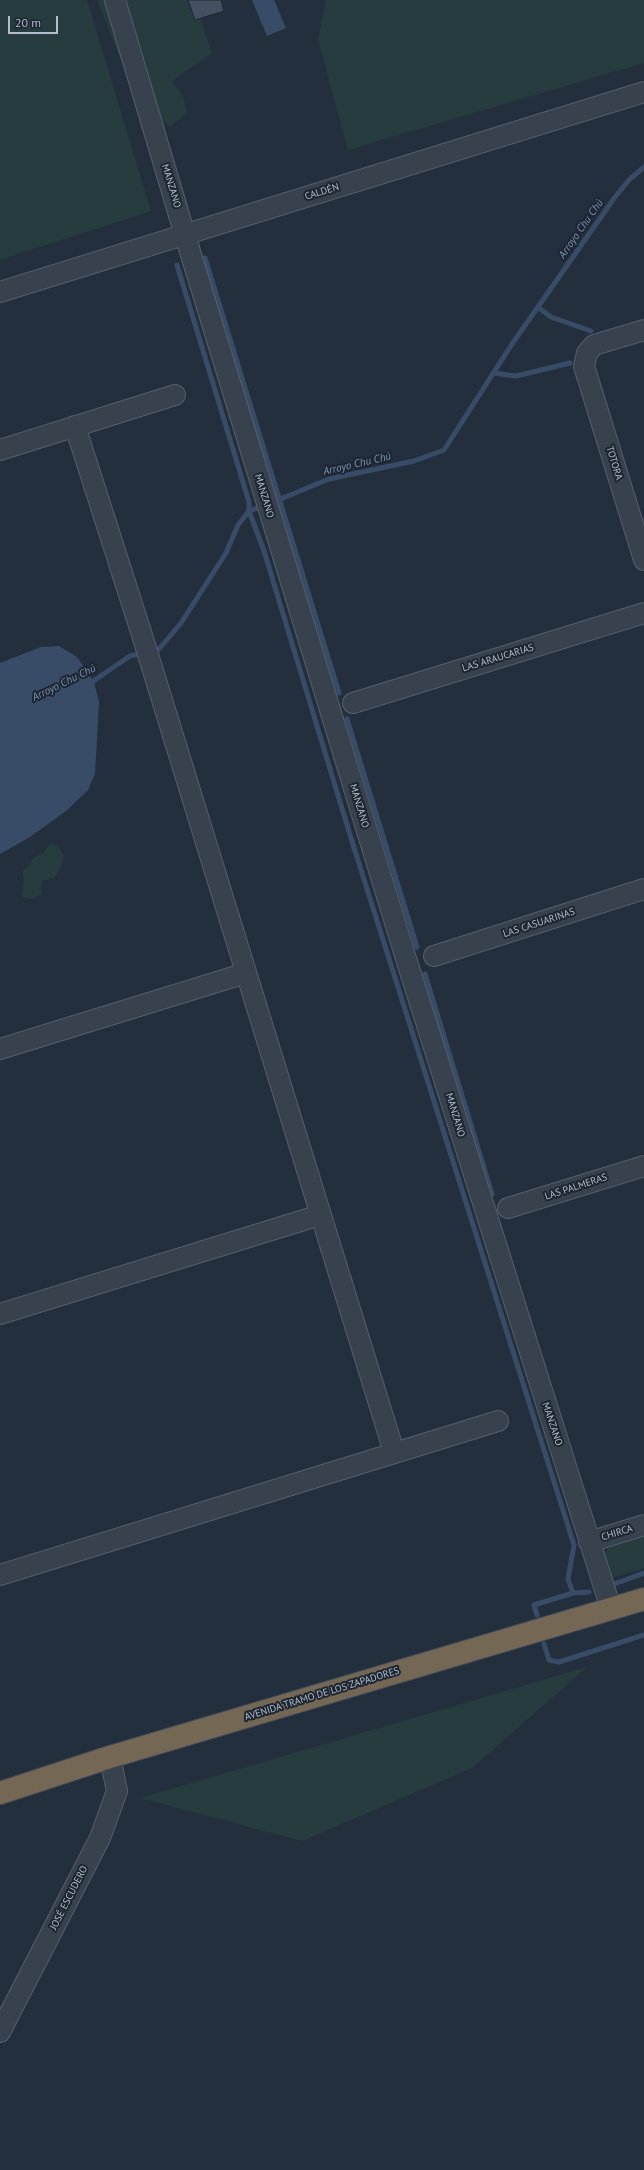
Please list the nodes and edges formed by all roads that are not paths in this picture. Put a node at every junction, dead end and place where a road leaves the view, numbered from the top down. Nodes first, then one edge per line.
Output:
1 (115, 0) edge
2 (644, 92) edge
3 (185, 235) junction
4 (0, 292) edge
5 (644, 330) edge
6 (175, 395) dead end
7 (75, 426) junction
8 (0, 450) edge
9 (644, 560) edge
10 (644, 614) edge
11 (353, 703) dead end
12 (644, 889) edge
13 (434, 956) dead end
14 (246, 973) junction
15 (0, 1049) edge
16 (644, 1166) edge
17 (508, 1208) dead end
18 (320, 1215) junction
19 (0, 1314) edge
20 (498, 1420) dead end
21 (394, 1452) junction
22 (644, 1525) edge
23 (589, 1542) junction
24 (0, 1575) edge
25 (644, 1599) edge
26 (611, 1609) junction
27 (110, 1757) junction
28 (0, 1793) edge
29 (0, 2032) edge

1 - 3 street, MANZANO
2 - 3 street, CALDÉN
3 - 4 street, CALDÉN
3 - 23 street, MANZANO
5 - 9 street, TOTORA
6 - 7 street
7 - 8 street
7 - 14 street
10 - 11 street, LAS ARAUCARIAS
12 - 13 street, LAS CASUARINAS
14 - 15 street
14 - 18 street
16 - 17 street, LAS PALMERAS
18 - 19 street
18 - 21 street
20 - 21 street
21 - 24 street
22 - 23 street, CHIRCA
23 - 26 street, MANZANO
25 - 26 highway, AVENIDA TRAMO DE LOS ZAPADORES
26 - 27 highway, AVENIDA TRAMO DE LOS ZAPADORES
27 - 28 highway, AVENIDA TRAMO DE LOS ZAPADORES
27 - 29 street, JOSÉ ESCUDERO

